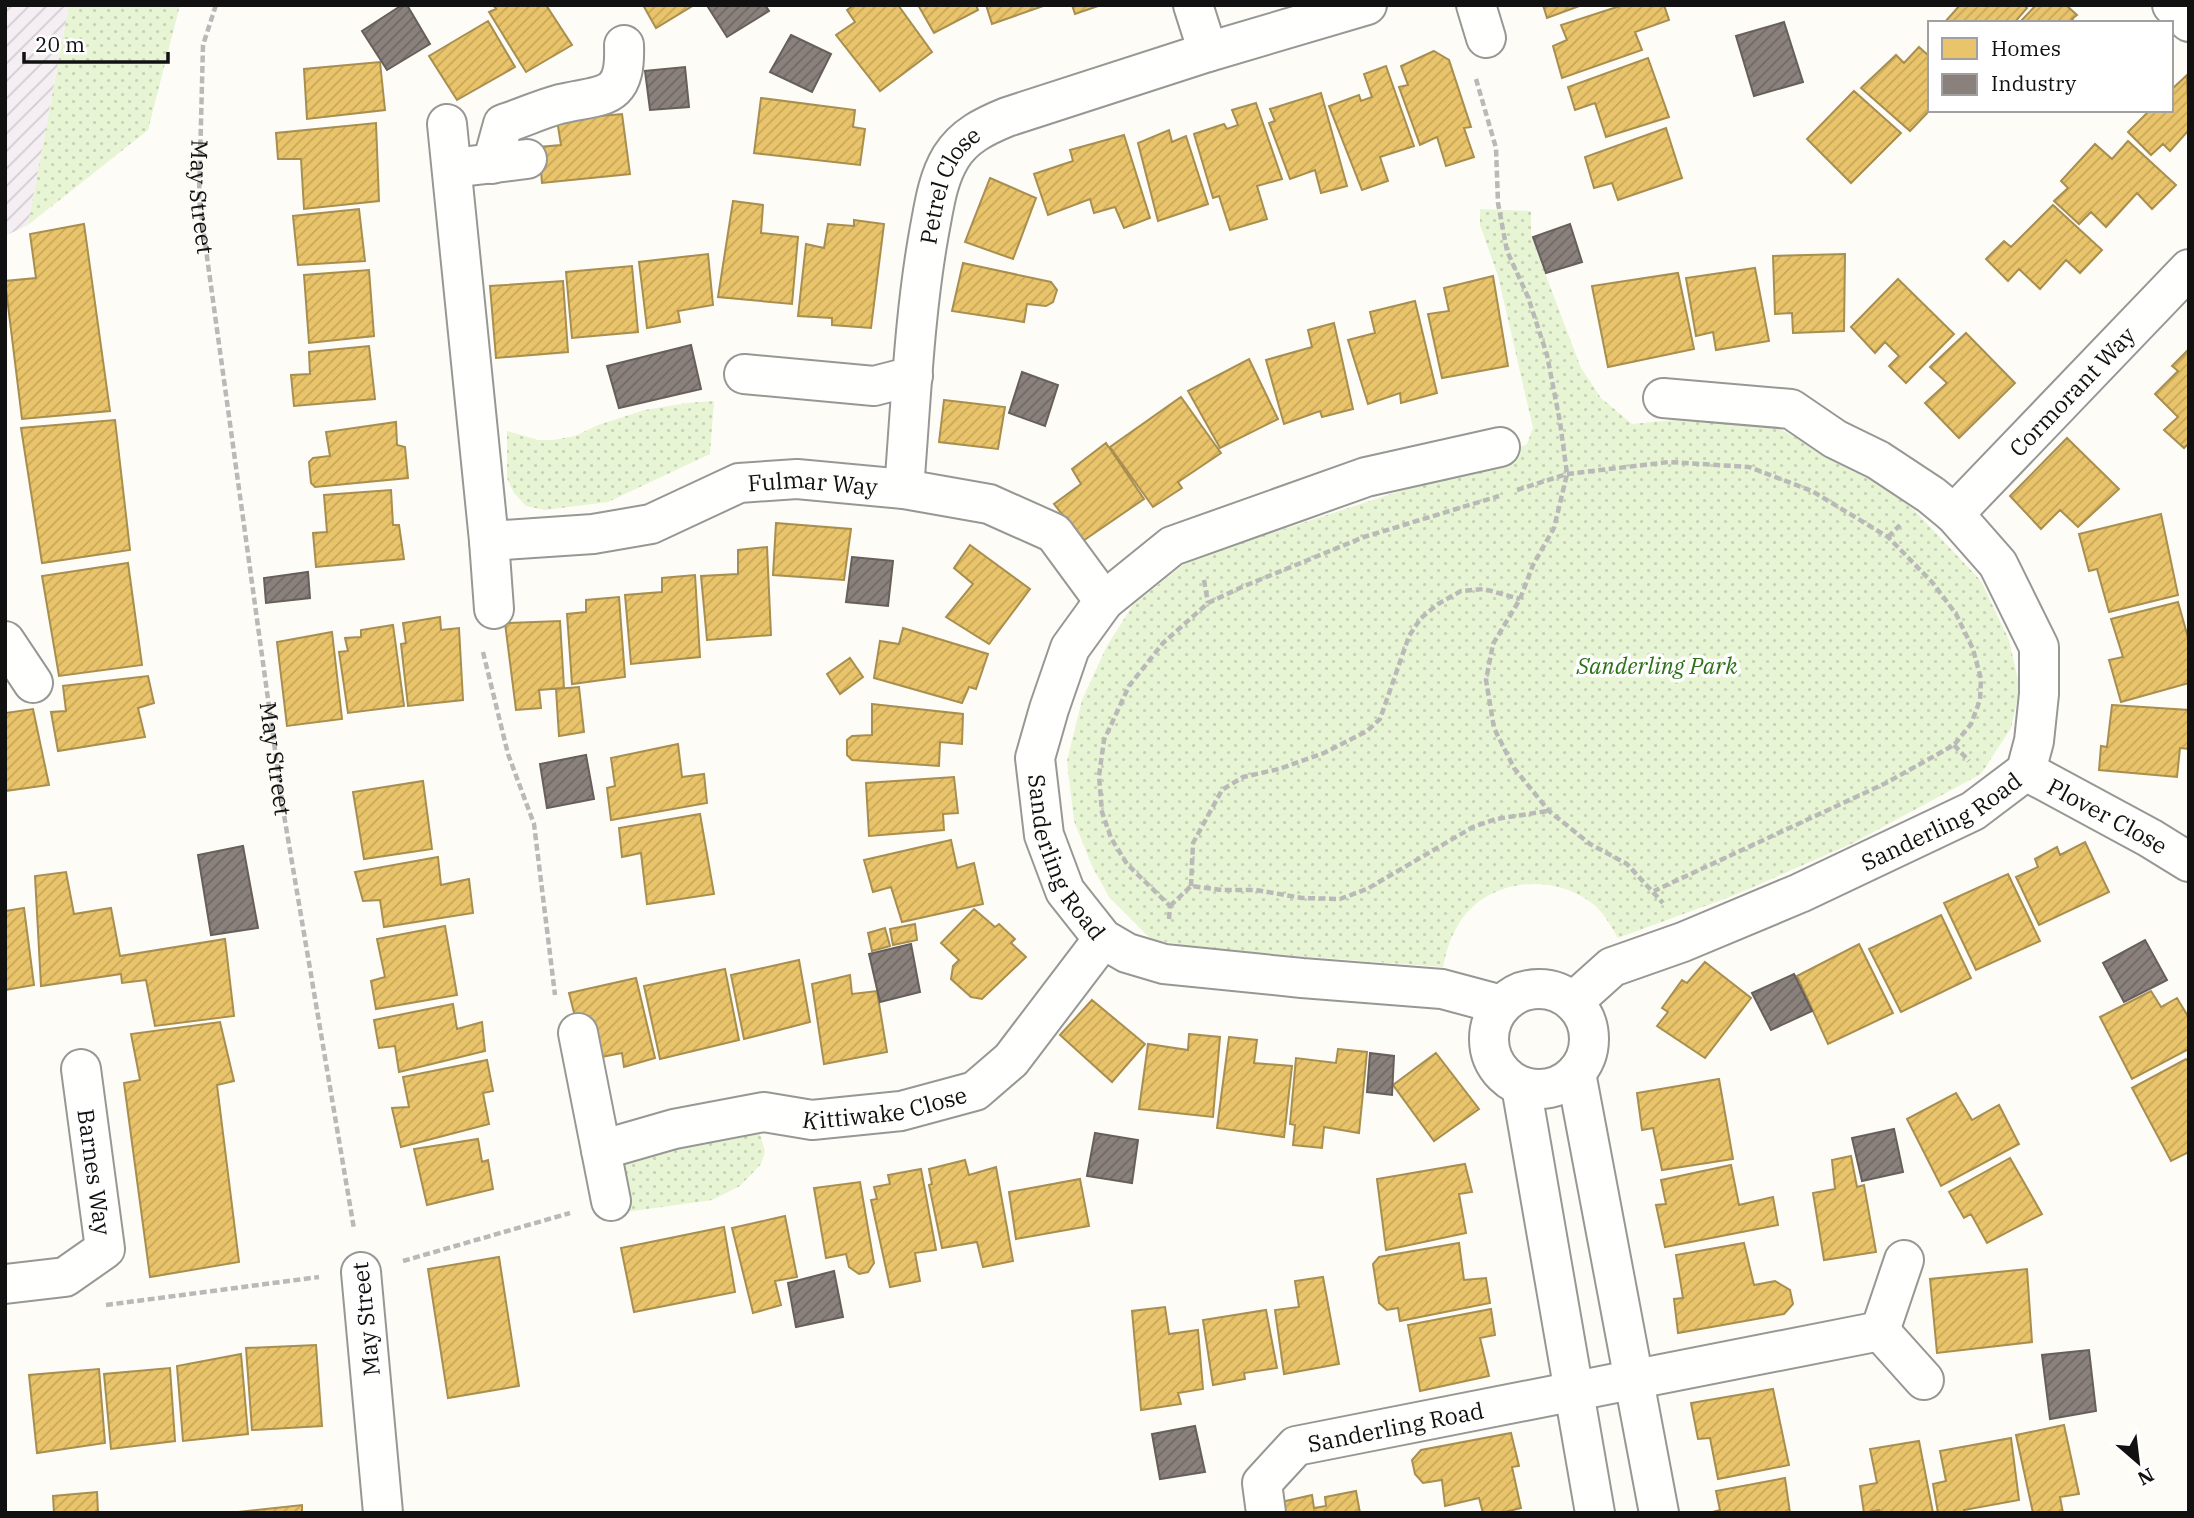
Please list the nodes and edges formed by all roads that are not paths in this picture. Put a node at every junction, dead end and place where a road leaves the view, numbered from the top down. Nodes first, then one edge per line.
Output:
1 (1194, 5) edge
2 (1367, 5) edge
3 (2172, 5) edge
4 (2189, 22) edge
5 (624, 44) dead end
6 (1209, 52) junction
7 (447, 124) dead end
8 (453, 168) junction
9 (2189, 269) edge
10 (744, 374) dead end
11 (913, 376) junction
12 (1663, 398) dead end
13 (1500, 447) dead end
14 (904, 489) junction
15 (1954, 514) junction
16 (489, 541) junction
17 (1104, 601) junction
18 (494, 610) road end
19 (5, 641) edge
20 (33, 683) dead end
21 (2026, 771) junction
22 (2189, 862) edge
23 (1103, 939) junction
24 (1573, 1002) junction
25 (1502, 1005) junction
26 (578, 1033) road end
27 (81, 1069) dead end
28 (1576, 1073) junction
29 (1521, 1086) junction
30 (601, 1150) junction
31 (611, 1201) dead end
32 (1904, 1260) dead end
33 (361, 1272) road end
34 (5, 1284) edge
35 (1880, 1331) junction
36 (1634, 1380) junction
37 (1924, 1380) dead end
38 (1574, 1391) junction
39 (383, 1513) edge
40 (1266, 1513) edge
41 (1595, 1513) edge
42 (1659, 1513) edge

1 - 6 street
2 - 6 street, Petrel Close
3 - 4 street
5 - 8 street
6 - 11 street, Petrel Close
7 - 8 street
8 - 16 street
9 - 15 street, Cormorant Way
10 - 11 street
11 - 14 street, Petrel Close
12 - 15 street, Sanderling Road
13 - 17 street, Sanderling Road
14 - 16 street, Fulmar Way
14 - 17 street, Fulmar Way
15 - 21 street, Sanderling Road
16 - 18 street
17 - 23 street, Sanderling Road
19 - 20 street
21 - 22 street, Plover Close
21 - 24 street, Sanderling Road
23 - 25 street, Sanderling Road
23 - 30 street, Kittiwake Close
24 - 25 street
24 - 28 street
25 - 29 street
26 - 30 street
27 - 34 street, Barnes Way
28 - 29 street
28 - 36 street
29 - 38 street
30 - 31 street
32 - 35 street
33 - 39 street, May Street
35 - 36 street, Sanderling Road
35 - 37 street
36 - 38 street, Sanderling Road
36 - 42 street
38 - 40 street, Sanderling Road
38 - 41 street

